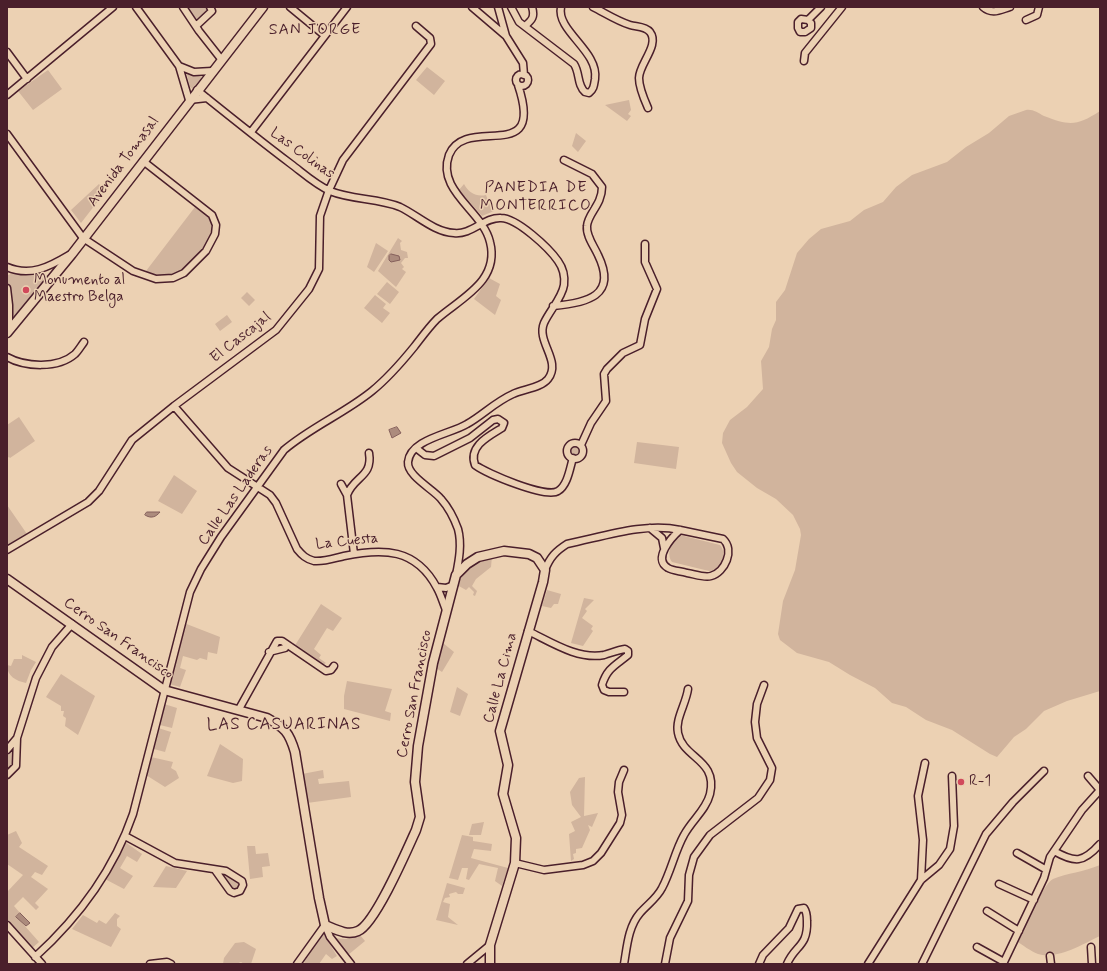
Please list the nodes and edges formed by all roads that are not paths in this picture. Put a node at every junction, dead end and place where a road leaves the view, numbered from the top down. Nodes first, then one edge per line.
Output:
1 (113, 7) edge
2 (136, 7) edge
3 (183, 7) edge
4 (210, 7) edge
5 (263, 7) edge
6 (290, 7) edge
7 (347, 7) edge
8 (472, 7) edge
9 (498, 7) edge
10 (511, 7) edge
11 (532, 7) edge
12 (561, 7) edge
13 (593, 7) edge
14 (821, 7) edge
15 (842, 7) edge
16 (983, 7) edge
17 (1010, 7) edge
18 (1039, 7) edge
19 (808, 20) dead end
20 (1026, 20) dead end
21 (196, 26) junction
22 (416, 26) dead end
23 (525, 26) junction
24 (324, 35) junction
25 (506, 36) junction
26 (7, 52) edge
27 (221, 59) junction
28 (804, 61) dead end
29 (179, 66) junction
30 (212, 71) junction
31 (524, 75) junction
32 (27, 79) junction
33 (518, 85) junction
34 (526, 85) junction
35 (197, 90) junction
36 (7, 95) edge
37 (207, 98) junction
38 (522, 98) junction
39 (189, 100) junction
40 (648, 108) dead end
41 (251, 132) junction
42 (7, 134) edge
43 (564, 160) dead end
44 (143, 161) junction
45 (329, 190) junction
46 (482, 223) junction
47 (84, 238) junction
48 (645, 244) dead end
49 (72, 254) junction
50 (7, 268) edge
51 (7, 288) edge
52 (554, 306) junction
53 (8, 332) edge
54 (84, 342) dead end
55 (7, 357) edge
56 (174, 406) junction
57 (581, 445) junction
58 (416, 448) junction
59 (369, 452) dead end
60 (573, 458) junction
61 (341, 484) dead end
62 (257, 487) junction
63 (347, 495) junction
64 (650, 528) junction
65 (680, 530) junction
66 (664, 548) junction
67 (7, 550) edge
68 (354, 554) junction
69 (545, 570) junction
70 (456, 575) junction
71 (7, 579) edge
72 (454, 585) junction
73 (437, 588) junction
74 (446, 610) junction
75 (72, 624) junction
76 (528, 631) junction
77 (286, 644) junction
78 (269, 652) junction
79 (334, 666) dead end
80 (764, 685) dead end
81 (688, 689) dead end
82 (164, 690) junction
83 (624, 692) dead end
84 (239, 709) junction
85 (17, 738) junction
86 (8, 749) edge
87 (17, 750) junction
88 (925, 763) dead end
89 (624, 770) dead end
90 (1044, 771) dead end
91 (7, 775) edge
92 (952, 776) dead end
93 (1088, 776) dead end
94 (1100, 790) edge
95 (125, 836) junction
96 (1100, 844) edge
97 (1054, 851) junction
98 (1017, 853) dead end
99 (515, 863) junction
100 (1045, 869) junction
101 (215, 870) junction
102 (921, 880) junction
103 (999, 884) dead end
104 (1034, 900) junction
105 (987, 911) dead end
106 (7, 925) edge
107 (325, 925) junction
108 (1019, 931) junction
109 (490, 945) junction
110 (976, 947) dead end
111 (1091, 947) dead end
112 (1050, 956) dead end
113 (35, 957) junction
114 (1004, 963) edge
115 (42, 964) edge
116 (150, 964) edge
117 (171, 964) edge
118 (297, 964) edge
119 (351, 964) edge
120 (467, 964) edge
121 (490, 964) edge
122 (624, 964) edge
123 (665, 964) edge
124 (759, 964) edge
125 (787, 964) edge
126 (868, 964) edge
127 (922, 964) edge
128 (1051, 964) edge
129 (1092, 964) edge

1 - 32 street
2 - 29 street
3 - 21 street
4 - 21 street
5 - 27 street, Avenida Tomasal
6 - 24 street
7 - 24 street
8 - 25 street
9 - 25 street
10 - 23 street
11 - 23 street
12 - 23 street
13 - 40 street
14 - 19 street
15 - 28 street
16 - 17 street
18 - 20 street
21 - 27 street
22 - 45 street, El Cascajal
24 - 41 street
25 - 31 street
26 - 32 street
27 - 30 street, Avenida Tomasal
29 - 30 street
29 - 39 street
30 - 35 street, Avenida Tomasal
31 - 33 street
31 - 34 street
32 - 36 street
33 - 34 street
33 - 38 street, Calle Las Laderas
34 - 38 street, Calle Las Laderas
35 - 37 street, Las Colinas
35 - 39 street, Avenida Tomasal
37 - 39 street
37 - 41 street, Las Colinas
38 - 46 street, Calle Las Laderas
39 - 44 street, Avenida Tomasal
41 - 45 street, Las Colinas
42 - 47 street
43 - 52 street
44 - 47 street, Avenida Tomasal
44 - 47 street
45 - 46 street, Las Colinas
45 - 56 street, El Cascajal
46 - 52 street, Las Colinas
46 - 62 street, Calle Las Laderas
47 - 49 street, Avenida Tomasal
48 - 57 street
49 - 50 street
49 - 53 street, Avenida Tomasal
51 - 53 street
52 - 58 street
54 - 55 street
56 - 62 street, La Cuesta
56 - 67 street, El Cascajal
57 - 60 street
57 - 60 street
58 - 60 street
58 - 70 street, Cerro San Francisco
59 - 63 street
61 - 63 street
62 - 68 street, La Cuesta
62 - 82 street, Calle Las Laderas
63 - 68 street
64 - 65 street
64 - 66 street
64 - 69 street
65 - 66 street
65 - 66 street
68 - 73 street, La Cuesta
69 - 70 street
69 - 76 street, Calle La Cima
70 - 72 street, Cerro San Francisco
71 - 75 street, Cerro San Francisco
72 - 73 street
72 - 74 street, Cerro San Francisco
73 - 74 street, La Cuesta
74 - 107 street, Cerro San Francisco
75 - 82 street, Cerro San Francisco
75 - 85 street
76 - 83 street
76 - 99 street, Calle La Cima
77 - 78 street
77 - 78 street
77 - 79 street
78 - 84 street
80 - 123 street
81 - 122 street
82 - 84 street, Cerro San Francisco
82 - 95 street, Calle Las Laderas
84 - 107 street, Cerro San Francisco
85 - 86 street
85 - 87 street
86 - 87 street
87 - 91 street
88 - 102 street
89 - 99 street
90 - 127 street
92 - 102 street
93 - 94 street
94 - 97 street
95 - 101 street
95 - 113 street, Calle Las Laderas
96 - 97 street
97 - 100 street
98 - 100 street
99 - 109 street, Calle La Cima
100 - 104 street
101 - 101 street
102 - 126 street
103 - 104 street
104 - 108 street
105 - 108 street
106 - 113 street
107 - 118 street
107 - 119 street
108 - 114 street
109 - 120 street
109 - 121 street, Calle La Cima
110 - 114 street
111 - 129 street
112 - 128 street
113 - 115 street
116 - 117 street
124 - 125 street

